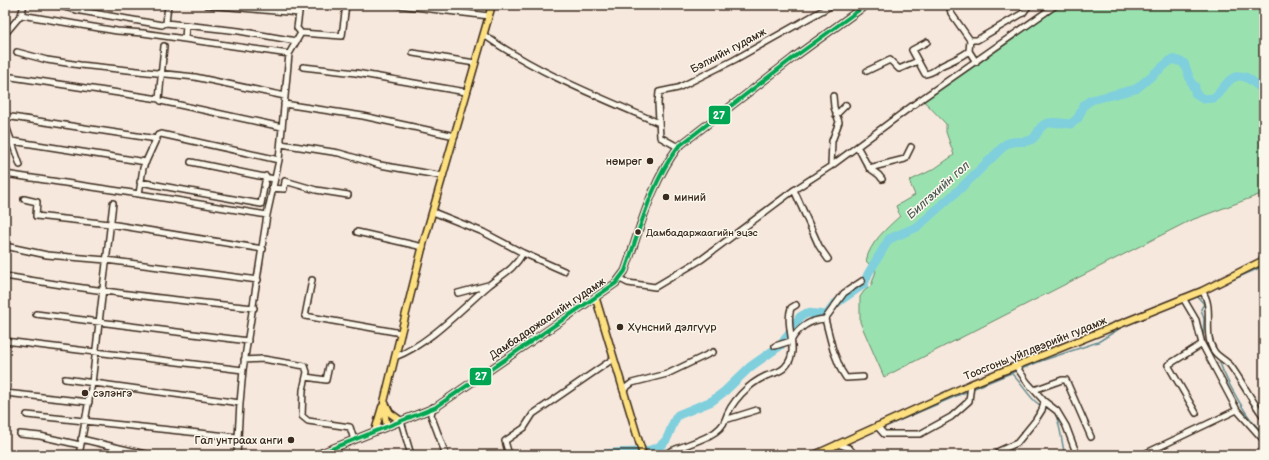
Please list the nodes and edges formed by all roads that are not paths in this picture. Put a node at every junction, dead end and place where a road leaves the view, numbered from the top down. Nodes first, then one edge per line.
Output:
1 (24, 5) edge
2 (56, 5) edge
3 (168, 5) edge
4 (207, 5) edge
5 (300, 5) edge
6 (346, 5) edge
7 (398, 5) edge
8 (492, 5) edge
9 (832, 5) edge
10 (866, 5) edge
11 (949, 5) edge
12 (1029, 5) edge
13 (1056, 5) edge
14 (299, 13) junction
15 (21, 15) junction
16 (489, 16) junction
17 (166, 23) junction
18 (186, 25) junction
19 (301, 33) junction
20 (5, 34) edge
21 (484, 35) junction
22 (185, 39) junction
23 (970, 40) junction
24 (296, 41) junction
25 (926, 42) dead end
26 (164, 46) dead end
27 (17, 52) dead end
28 (969, 52) junction
29 (413, 53) dead end
30 (289, 54) junction
31 (918, 61) junction
32 (976, 62) junction
33 (475, 63) junction
34 (303, 67) dead end
35 (867, 71) dead end
36 (161, 73) junction
37 (5, 76) edge
38 (466, 92) junction
39 (284, 96) junction
40 (833, 96) dead end
41 (159, 99) junction
42 (284, 104) junction
43 (846, 105) dead end
44 (836, 115) junction
45 (5, 116) edge
46 (5, 123) edge
47 (658, 123) junction
48 (282, 127) junction
49 (455, 136) junction
50 (156, 139) junction
51 (12, 141) junction
52 (281, 144) junction
53 (678, 147) junction
54 (857, 147) junction
55 (911, 147) dead end
56 (279, 160) junction
57 (146, 162) junction
58 (191, 162) dead end
59 (20, 165) dead end
60 (831, 166) junction
61 (869, 168) junction
62 (5, 174) edge
63 (266, 176) junction
64 (443, 176) junction
65 (274, 179) junction
66 (882, 179) dead end
67 (140, 182) junction
68 (272, 188) junction
69 (794, 190) junction
70 (139, 194) junction
71 (348, 195) dead end
72 (24, 199) dead end
73 (113, 203) dead end
74 (433, 212) junction
75 (267, 215) junction
76 (110, 224) junction
77 (357, 232) dead end
78 (5, 246) edge
79 (423, 247) junction
80 (263, 249) junction
81 (524, 253) junction
82 (828, 259) dead end
83 (106, 260) junction
84 (1264, 260) edge
85 (564, 271) dead end
86 (5, 276) edge
87 (258, 280) junction
88 (312, 280) dead end
89 (620, 280) junction
90 (862, 281) dead end
91 (489, 285) junction
92 (103, 291) junction
93 (1202, 291) junction
94 (458, 293) dead end
95 (1183, 298) junction
96 (596, 299) junction
97 (796, 306) dead end
98 (254, 308) junction
99 (36, 314) dead end
100 (825, 319) junction
101 (99, 322) junction
102 (401, 333) junction
103 (791, 339) junction
104 (5, 340) edge
105 (248, 341) junction
106 (1202, 344) junction
107 (775, 346) dead end
108 (96, 350) junction
109 (714, 352) dead end
110 (395, 356) junction
111 (613, 359) junction
112 (244, 360) junction
113 (330, 366) dead end
114 (1016, 366) junction
115 (243, 370) junction
116 (306, 377) junction
117 (863, 377) dead end
118 (65, 379) dead end
119 (92, 383) junction
120 (971, 384) junction
121 (623, 390) junction
122 (1034, 390) junction
123 (5, 392) edge
124 (1044, 401) junction
125 (89, 402) junction
126 (384, 402) junction
127 (240, 403) junction
128 (433, 408) junction
129 (757, 410) dead end
130 (1237, 410) junction
131 (1196, 413) dead end
132 (27, 415) dead end
133 (1264, 416) edge
134 (86, 420) junction
135 (725, 420) junction
136 (401, 421) junction
137 (387, 426) junction
138 (877, 426) junction
139 (375, 431) junction
140 (20, 434) dead end
141 (237, 437) junction
142 (1091, 437) dead end
143 (1261, 437) dead end
144 (81, 439) junction
145 (354, 440) junction
146 (837, 444) junction
147 (80, 445) junction
148 (999, 451) dead end
149 (78, 455) edge
150 (149, 455) edge
151 (237, 455) edge
152 (316, 455) edge
153 (411, 455) edge
154 (446, 455) edge
155 (509, 455) edge
156 (643, 455) edge
157 (663, 455) edge
158 (814, 455) edge
159 (855, 455) edge
160 (1077, 455) edge
161 (1142, 455) edge

1 - 15 street
2 - 17 street
3 - 17 street
4 - 14 street
5 - 14 street
6 - 19 street
7 - 16 street
8 - 16 main road
9 - 47 street, Бэлхийн гудамж
10 - 53 main road, Дамбадаржаагийн гудамж
11 - 23 street
12 - 23 street
13 - 32 street
14 - 19 street
15 - 20 street
15 - 22 street
16 - 21 main road
17 - 18 street
18 - 22 street
18 - 24 street
19 - 24 street
21 - 33 main road
21 - 47 street
22 - 30 street
23 - 28 street
24 - 30 street
25 - 31 street
26 - 36 street
27 - 36 street
28 - 31 street
28 - 32 street
29 - 33 street
30 - 39 street
31 - 35 street
32 - 54 street
33 - 38 main road
34 - 38 street
36 - 39 street
36 - 41 street
37 - 41 street
38 - 49 main road
39 - 42 street
40 - 44 street
41 - 48 street
42 - 48 street
42 - 49 street
43 - 44 street
44 - 60 street
45 - 50 street
46 - 51 street
47 - 53 street, Бэлхийн гудамж
48 - 52 street
49 - 64 main road
50 - 56 street
50 - 57 street
51 - 57 street
51 - 59 street
52 - 56 street
52 - 64 street
53 - 89 main road, Дамбадаржаагийн гудамж
54 - 60 street
54 - 61 street
55 - 61 street
56 - 65 street
57 - 67 street
58 - 63 street
60 - 69 street
61 - 66 street
62 - 70 street
63 - 65 street
63 - 67 street
64 - 74 main road
65 - 68 street
67 - 70 street
68 - 71 street
68 - 75 street
69 - 82 street
69 - 89 street
70 - 75 street
72 - 76 street
73 - 76 street
74 - 79 main road
74 - 81 street
75 - 80 street
76 - 80 street
76 - 83 street
77 - 79 street
78 - 83 street
79 - 102 main road
80 - 87 street
81 - 85 street
81 - 91 street
83 - 87 street
83 - 92 street
84 - 93 main road, Тоосгоны үйлдвэрийн гудамж
86 - 92 street
87 - 98 street
88 - 102 street
89 - 96 main road, Дамбадаржаагийн гудамж
90 - 100 street
91 - 94 street
91 - 110 street
92 - 98 street
92 - 101 street
93 - 95 main road, Тоосгоны үйлдвэрийн гудамж
93 - 133 street
95 - 106 street
95 - 114 main road, Тоосгоны үйлдвэрийн гудамж
96 - 111 main road
96 - 128 main road, Дамбадаржаагийн гудамж
97 - 103 street
98 - 105 street
99 - 101 street
100 - 103 street
100 - 117 street
101 - 105 street
101 - 108 street
102 - 110 main road
103 - 107 street
103 - 135 street
104 - 108 street
105 - 112 street
106 - 130 street
106 - 131 street
108 - 115 street
108 - 119 street
109 - 121 street
110 - 126 main road
111 - 121 main road
111 - 155 street
112 - 115 street
112 - 116 street
113 - 116 street
114 - 120 main road, Тоосгоны үйлдвэрийн гудамж
114 - 122 street
115 - 127 street
116 - 145 street
118 - 119 street
119 - 125 street
119 - 127 street
120 - 138 main road, Тоосгоны үйлдвэрийн гудамж
120 - 138 street
121 - 156 main road
122 - 124 street
122 - 142 street
123 - 125 street
124 - 148 street
124 - 160 street
125 - 134 street
126 - 136 main road
126 - 137 main road
126 - 139 main road
127 - 141 street
128 - 136 main road, Дамбадаржаагийн гудамж
128 - 154 street
129 - 135 street
130 - 143 street
130 - 161 street
132 - 134 street
134 - 141 street
134 - 144 street
135 - 157 street
136 - 137 main road, Дамбадаржаагийн гудамж
136 - 153 street
137 - 139 main road, Дамбадаржаагийн гудамж
138 - 146 main road, Тоосгоны үйлдвэрийн гудамж
139 - 145 main road, Дамбадаржаагийн гудамж
140 - 147 street
141 - 151 street
144 - 147 street
144 - 150 street
145 - 152 main road, Дамбадаржаагийн гудамж
146 - 158 main road, Тоосгоны үйлдвэрийн гудамж
146 - 159 street
147 - 149 street

